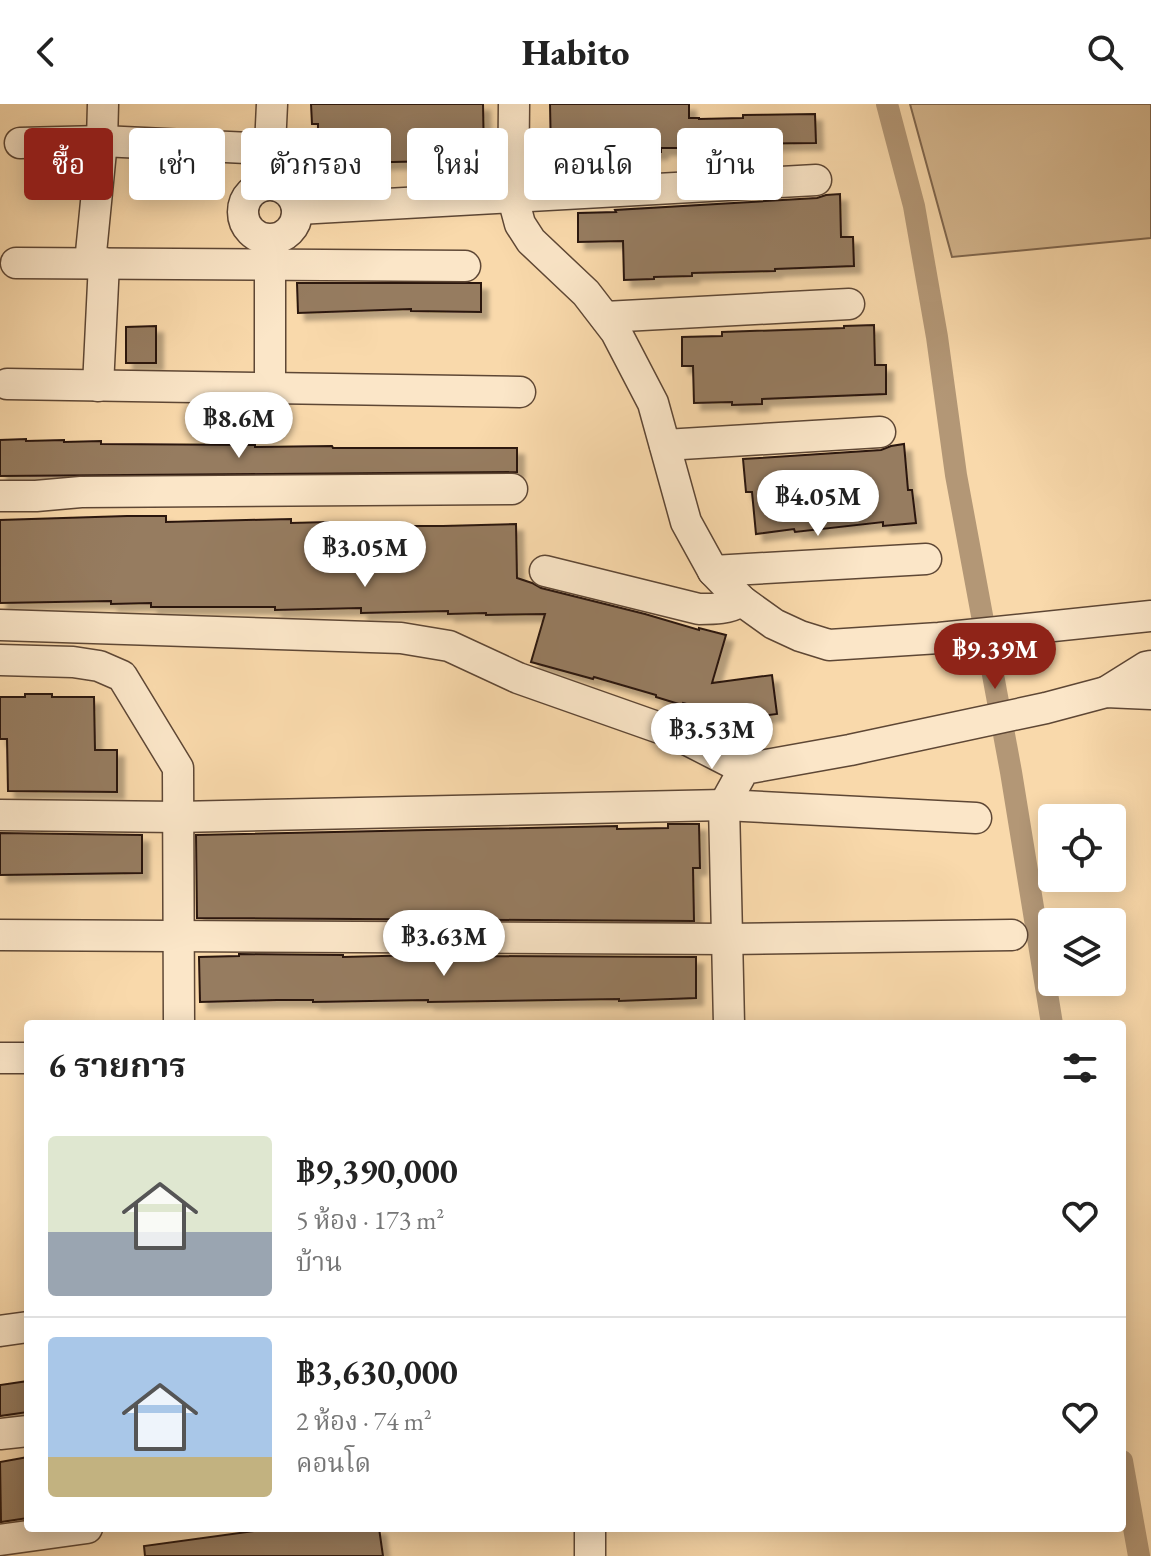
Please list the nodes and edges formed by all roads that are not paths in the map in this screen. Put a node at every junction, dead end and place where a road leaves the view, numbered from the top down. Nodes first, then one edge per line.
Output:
1 (103, 104) edge
2 (272, 104) edge
3 (514, 104) edge
4 (102, 128) edge
5 (270, 128) edge
6 (113, 142) edge
7 (20, 143) dead end
8 (24, 143) edge
9 (241, 148) edge
10 (816, 180) dead end
11 (513, 198) junction
12 (100, 200) edge
13 (247, 200) edge
14 (294, 200) edge
15 (298, 209) junction
16 (270, 252) junction
17 (16, 263) dead end
18 (97, 263) junction
19 (465, 266) dead end
20 (849, 304) dead end
21 (605, 317) junction
22 (7, 384) dead end
23 (98, 386) junction
24 (270, 390) junction
25 (520, 392) dead end
26 (880, 432) dead end
27 (665, 445) junction
28 (512, 489) dead end
29 (0, 496) edge
30 (926, 559) dead end
31 (545, 571) dead end
32 (713, 571) junction
33 (742, 601) junction
34 (1151, 616) edge
35 (0, 625) edge
36 (0, 660) edge
37 (1151, 666) edge
38 (1106, 692) junction
39 (1151, 694) edge
40 (744, 769) junction
41 (724, 805) junction
42 (0, 815) edge
43 (178, 817) junction
44 (976, 818) dead end
45 (0, 935) edge
46 (1012, 935) dead end
47 (179, 936) junction
48 (728, 939) junction
49 (179, 1020) edge
50 (729, 1020) edge
51 (0, 1058) edge
52 (24, 1058) edge
53 (24, 1328) edge
54 (0, 1331) edge
55 (24, 1431) edge
56 (0, 1434) edge
57 (58, 1532) edge
58 (590, 1532) edge
59 (0, 1540) edge
60 (590, 1556) edge

1 - 4 street
2 - 5 street
3 - 11 street
6 - 9 street
7 - 8 street
10 - 11 street
11 - 15 street
11 - 21 street
12 - 18 street
13 - 16 street
14 - 15 street
15 - 16 street
16 - 18 street
16 - 19 street
16 - 24 street
17 - 18 street
18 - 23 street
20 - 21 street
21 - 27 street
22 - 23 street
23 - 24 street
24 - 25 street
26 - 27 street
27 - 32 street
28 - 29 street
30 - 32 street
31 - 33 street
32 - 33 street
33 - 34 street
35 - 40 street
36 - 43 street
37 - 38 street
38 - 39 street
38 - 40 street
40 - 41 street
41 - 43 street
41 - 44 street
41 - 48 street
42 - 43 street
43 - 47 street
45 - 47 street
46 - 48 street
47 - 48 street
47 - 49 street
48 - 50 street
51 - 52 street
53 - 54 street
55 - 56 street
57 - 59 street
58 - 60 street

